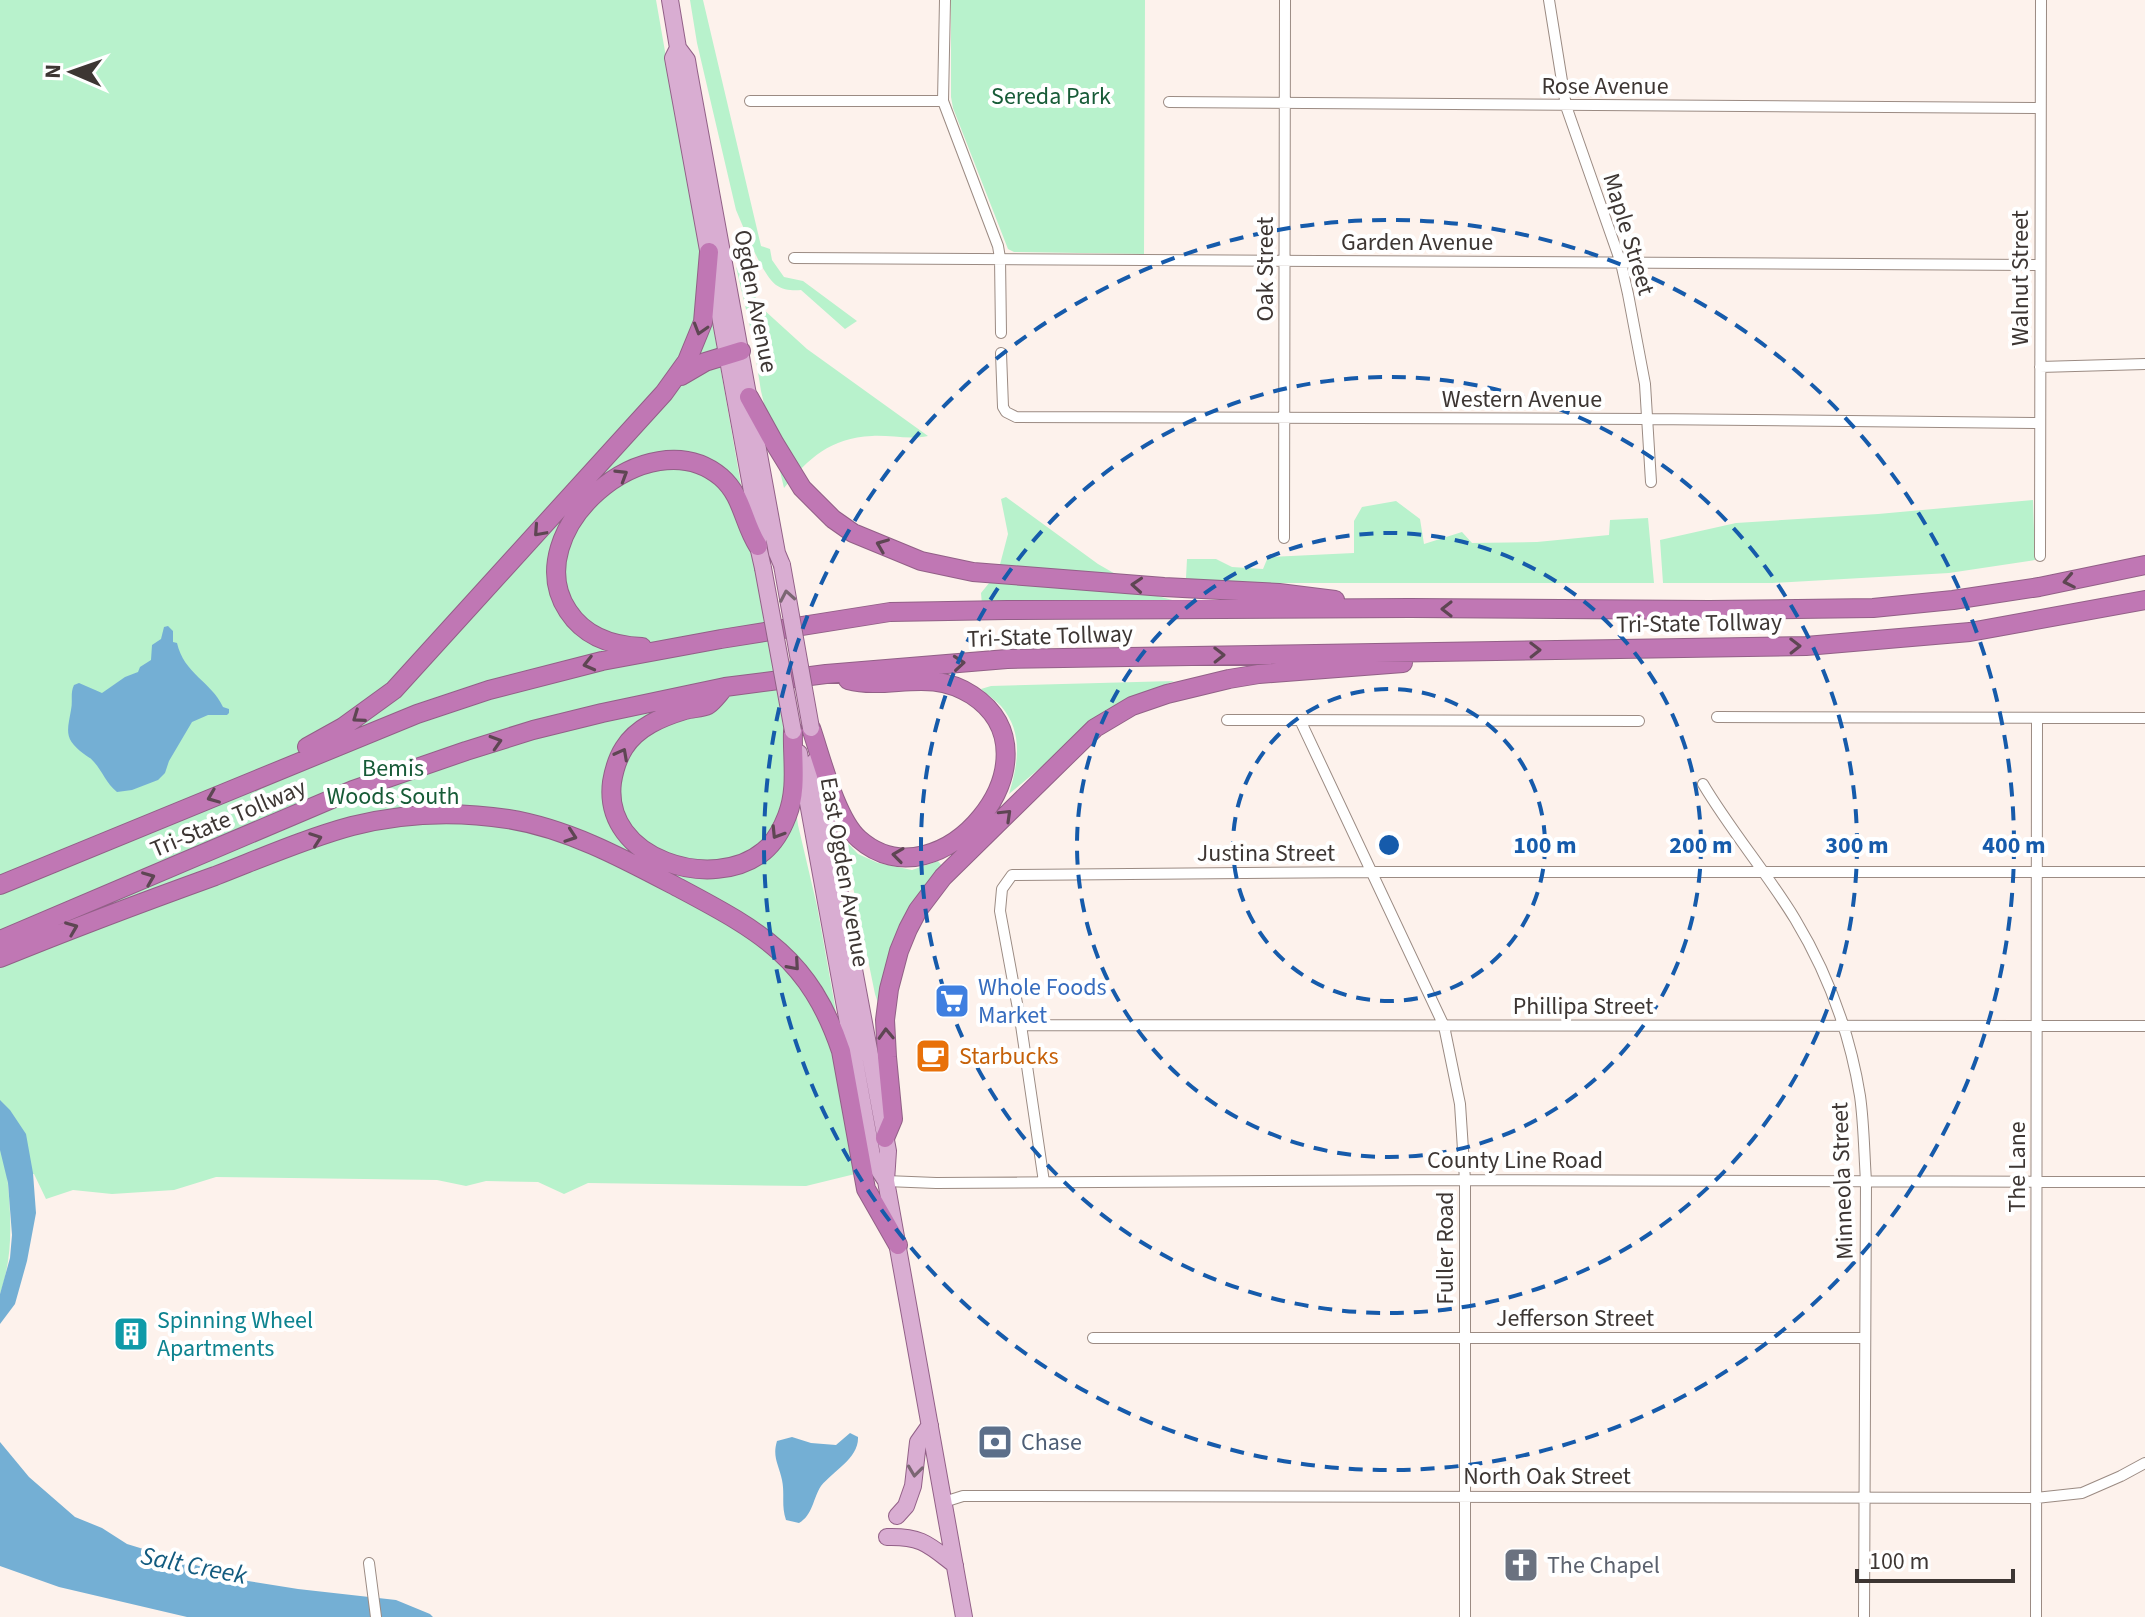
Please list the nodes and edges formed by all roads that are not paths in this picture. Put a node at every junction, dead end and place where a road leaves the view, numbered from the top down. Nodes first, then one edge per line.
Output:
1 (670, 0) edge
2 (945, 0) edge
3 (1285, 0) edge
4 (1549, 0) edge
5 (2041, 0) edge
6 (678, 48) junction
7 (750, 101) dead end
8 (943, 101) junction
9 (1169, 102) dead end
10 (1285, 104) junction
11 (1566, 106) junction
12 (2040, 108) junction
13 (709, 252) junction
14 (794, 258) dead end
15 (1000, 258) junction
16 (1285, 261) junction
17 (1621, 263) junction
18 (2040, 265) junction
19 (1001, 333) dead end
20 (734, 352) junction
21 (1001, 353) dead end
22 (2145, 364) edge
23 (2040, 367) junction
24 (672, 383) junction
25 (749, 397) junction
26 (1284, 418) junction
27 (1647, 419) junction
28 (2040, 423) junction
29 (1651, 482) dead end
30 (1284, 538) dead end
31 (758, 546) junction
32 (2040, 556) dead end
33 (782, 565) joint
34 (2145, 565) edge
35 (763, 568) joint
36 (2145, 600) edge
37 (1410, 608) junction
38 (721, 639) junction
39 (1501, 650) junction
40 (826, 674) junction
41 (725, 687) junction
42 (1717, 717) dead end
43 (2037, 718) junction
44 (2145, 718) edge
45 (1227, 720) dead end
46 (1300, 720) junction
47 (1639, 721) dead end
48 (802, 730) junction
49 (247, 783) junction
50 (1703, 784) dead end
51 (1371, 872) junction
52 (2036, 872) junction
53 (2145, 872) edge
54 (1765, 873) junction
55 (0, 885) edge
56 (0, 940) edge
57 (0, 958) edge
58 (1021, 1025) junction
59 (1444, 1026) junction
60 (1843, 1026) junction
61 (2037, 1026) junction
62 (2145, 1026) edge
63 (885, 1138) junction
64 (1465, 1180) junction
65 (886, 1181) junction
66 (1866, 1181) junction
67 (2037, 1181) junction
68 (1044, 1182) junction
69 (2145, 1182) edge
70 (898, 1245) junction
71 (1093, 1338) dead end
72 (1465, 1338) junction
73 (1865, 1338) junction
74 (930, 1425) junction
75 (2145, 1463) edge
76 (1465, 1496) junction
77 (1865, 1496) junction
78 (2036, 1498) junction
79 (944, 1502) junction
80 (897, 1516) dead end
81 (887, 1537) dead end
82 (369, 1563) dead end
83 (955, 1565) junction
84 (376, 1617) edge
85 (964, 1617) edge
86 (1465, 1617) edge
87 (1864, 1617) edge
88 (2036, 1617) edge

1 - 6 main road, Ogden Avenue
2 - 8 street
3 - 10 street, Oak Street
4 - 11 street, Maple Street
5 - 12 street, Walnut Street
6 - 13 main road, Ogden Avenue
6 - 20 main road, Ogden Avenue
7 - 8 street
8 - 15 street
9 - 10 street, Rose Avenue
10 - 11 street, Rose Avenue
10 - 16 street, Oak Street
11 - 12 street, Rose Avenue
11 - 17 street, Maple Street
12 - 18 street, Walnut Street
13 - 20 main road, Ogden Avenue
13 -> 24 highway
14 - 15 street, Garden Avenue
15 - 16 street, Garden Avenue
15 - 19 street
16 - 17 street, Garden Avenue
16 - 26 street, Oak Street
17 - 18 street, Garden Avenue
17 - 27 street, Maple Street
18 - 23 street, Walnut Street
20 - 24 highway
20 - 25 main road, Ogden Avenue
20 - 31 main road, Ogden Avenue
21 - 26 street, Western Avenue
22 - 23 street
23 - 28 street, Walnut Street
24 -> 49 highway
25 - 33 main road, Ogden Avenue
37 -> 25 highway
26 - 27 street, Western Avenue
26 - 30 street, Oak Street
27 - 28 street, Western Avenue
27 - 29 street, Maple Street
28 - 32 street, Walnut Street
31 - 35 main road, Ogden Avenue
38 -> 31 highway
48 -> 33 main road, East Ogden Avenue, bridge
34 -> 37 highway, Tri-State Tollway
35 - 48 main road, East Ogden Avenue, bridge
39 -> 36 highway, Tri-State Tollway
37 - 38 highway, Tri-State Tollway
38 -> 49 highway, Tri-State Tollway
40 -> 39 highway, Tri-State Tollway
63 -> 39 highway
40 - 41 highway, Tri-State Tollway
40 -> 48 highway
48 -> 41 highway
56 -> 41 highway, Tri-State Tollway
42 - 43 street
43 - 44 street
43 - 52 street, The Lane
45 - 46 street
46 - 47 street
46 - 51 street, Fuller Road
48 - 63 main road, East Ogden Avenue
48 - 65 main road, East Ogden Avenue
49 -> 55 highway, Tri-State Tollway
50 - 54 street, Minneola Street
51 - 54 street, Justina Street
51 - 58 street, Justina Street
51 - 59 street, Fuller Road
52 - 53 street, Justina Street
52 - 54 street, Justina Street
52 - 61 street, The Lane
54 - 60 street, Minneola Street
57 -> 70 highway
58 - 59 street, Phillipa Street
58 - 68 street
59 - 60 street, Phillipa Street
59 - 64 street, Fuller Road
60 - 61 street, Phillipa Street
60 - 66 street, Minneola Street
61 - 62 street, Phillipa Street
61 - 67 street, The Lane
63 - 65 main road, East Ogden Avenue
64 - 66 street, County Line Road
64 - 68 street, County Line Road
64 - 72 street, Fuller Road
65 - 68 street, County Line Road
65 - 70 main road, East Ogden Avenue
66 - 67 street, County Line Road
66 - 73 street, Minneola Street
67 - 69 street, County Line Road
67 - 78 street, The Lane
70 - 74 main road, East Ogden Avenue
71 - 72 street, Jefferson Street
72 - 73 street, Jefferson Street
72 - 76 street, Fuller Road
73 - 77 street, Minneola Street
74 - 79 main road, East Ogden Avenue
74 -> 80 main road
75 - 78 street, North Oak Street
76 - 77 street, North Oak Street
76 - 79 street, North Oak Street
76 - 86 street, Fuller Road
77 - 78 street, North Oak Street
77 - 87 street, Minneola Street
78 - 88 street, The Lane
79 - 83 main road, East Ogden Avenue
81 - 83 main road
82 - 84 street
83 - 85 main road, East Ogden Avenue

